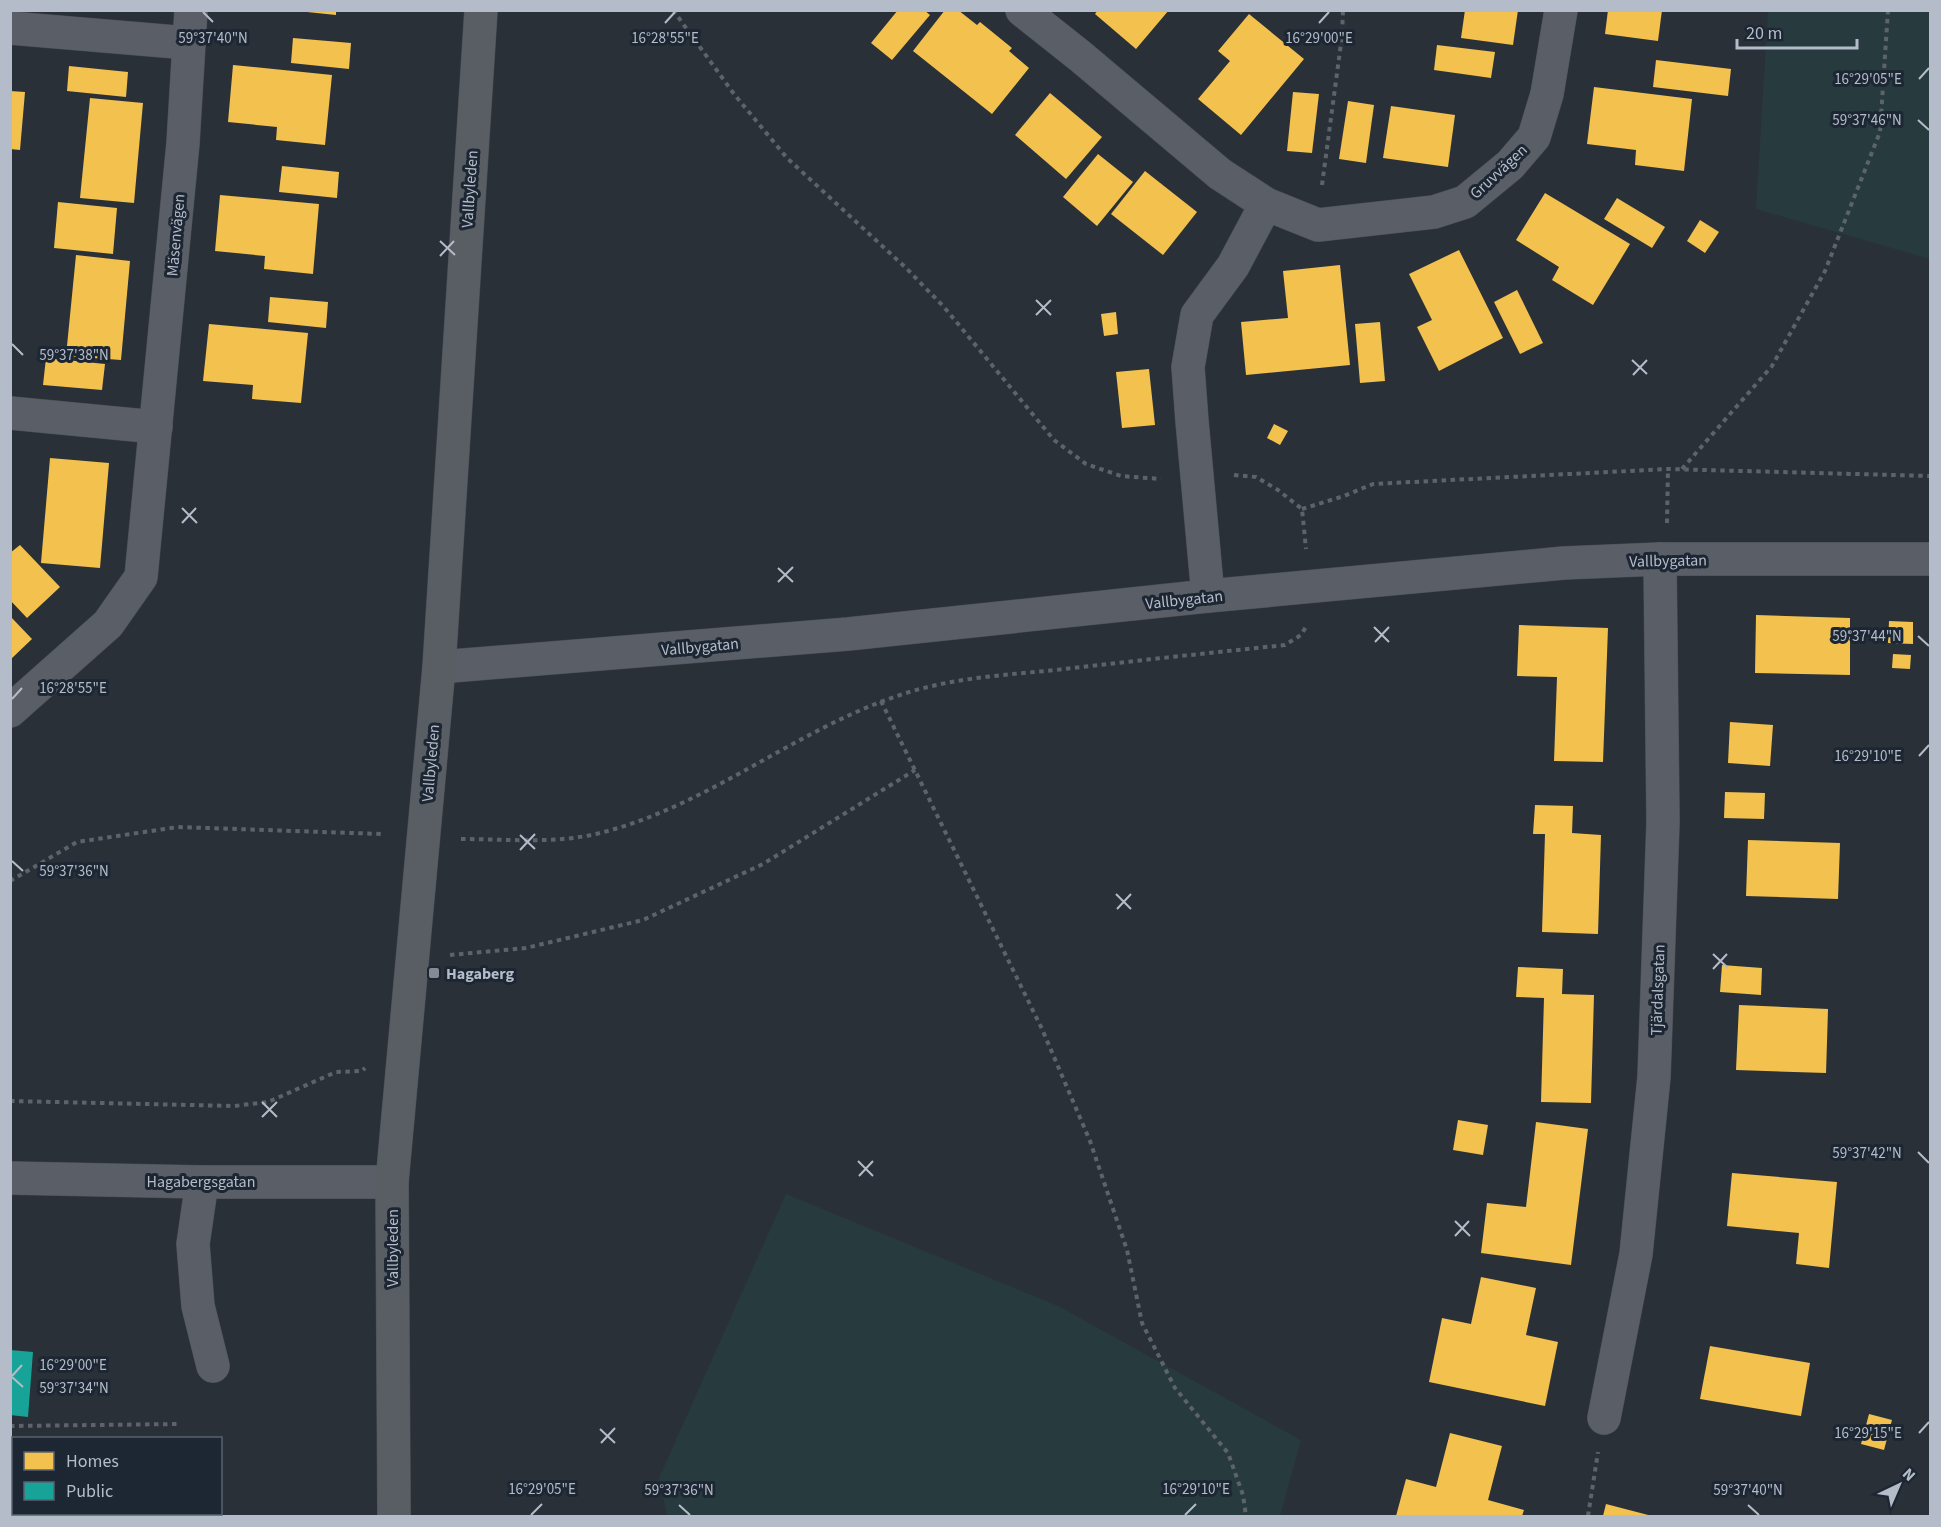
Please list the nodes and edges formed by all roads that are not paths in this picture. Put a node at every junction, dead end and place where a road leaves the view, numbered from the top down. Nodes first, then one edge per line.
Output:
1 (192, 10) edge
2 (481, 10) edge
3 (1022, 10) edge
4 (1561, 10) edge
5 (10, 28) edge
6 (188, 43) junction
7 (1266, 204) junction
8 (10, 413) edge
9 (156, 427) junction
10 (1660, 559) junction
11 (1930, 559) edge
12 (1208, 596) junction
13 (439, 667) junction
14 (10, 711) edge
15 (10, 1178) edge
16 (202, 1182) junction
17 (392, 1182) junction
18 (213, 1366) dead end
19 (1604, 1418) road end
20 (393, 1516) edge

1 - 6 street, Mäsenvägen
2 - 13 main road, Vallbyleden
3 - 7 street, Gruvvägen
4 - 7 street, Gruvvägen
5 - 6 street
6 - 9 street, Mäsenvägen
7 - 12 street
8 - 9 street
9 - 14 street, Mäsenvägen
10 - 11 street, Vallbygatan
10 - 12 street, Vallbygatan
10 - 19 street, Tjärdalsgatan
12 - 13 street, Vallbygatan
13 - 17 main road, Vallbyleden
15 - 16 street, Hagabergsgatan
16 - 17 street, Hagabergsgatan
16 - 18 street
17 - 20 main road, Vallbyleden

